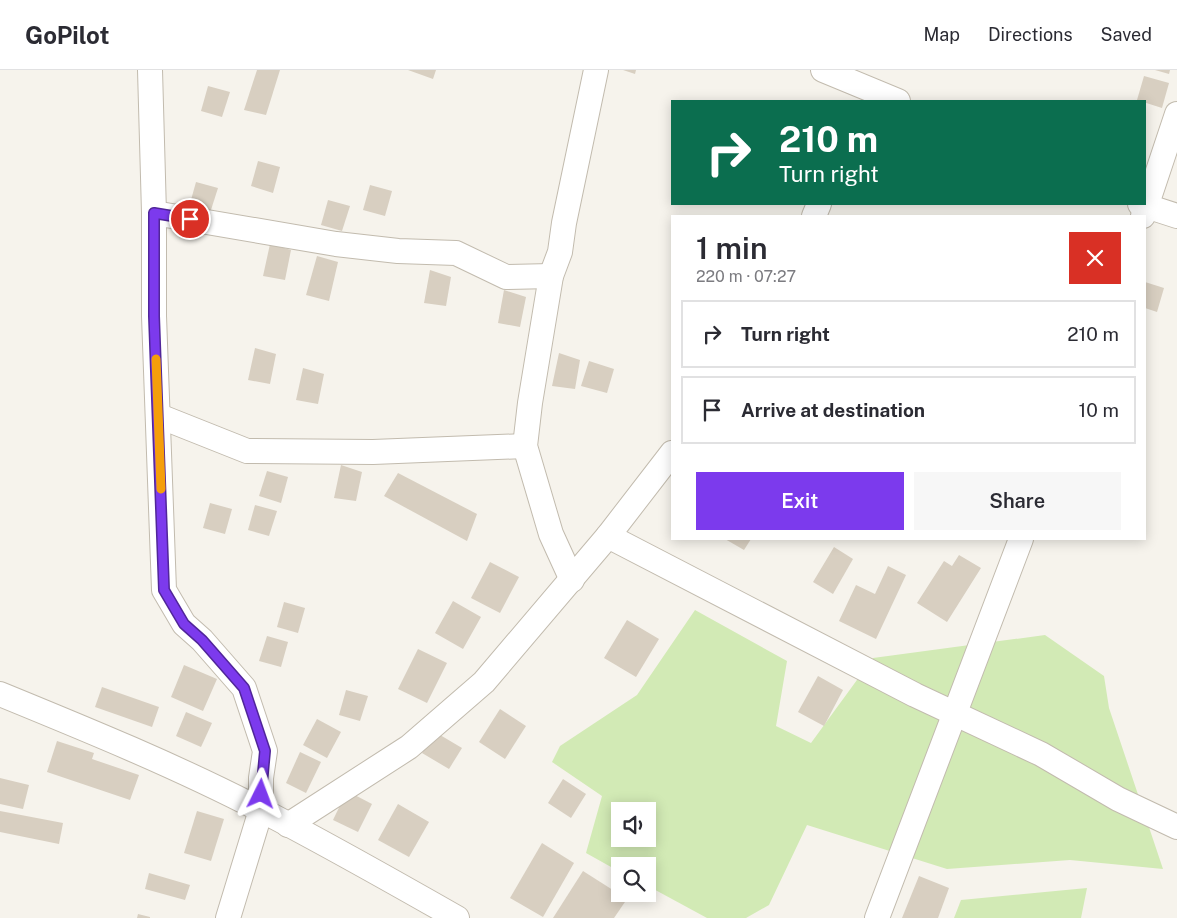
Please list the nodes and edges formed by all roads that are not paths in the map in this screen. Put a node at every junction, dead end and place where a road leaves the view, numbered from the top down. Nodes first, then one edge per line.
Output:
1 (150, 70) edge
2 (596, 70) edge
3 (823, 70) edge
4 (860, 86) edge
5 (895, 100) edge
6 (1177, 114) edge
7 (1146, 201) edge
8 (1143, 209) edge
9 (154, 213) junction
10 (1177, 216) edge
11 (552, 276) junction
12 (159, 416) junction
13 (525, 446) junction
14 (671, 454) edge
15 (608, 536) junction
16 (1021, 540) edge
17 (572, 580) junction
18 (0, 694) edge
19 (956, 713) junction
20 (261, 810) junction
21 (288, 825) junction
22 (1177, 827) edge
23 (228, 918) edge
24 (457, 918) edge
25 (877, 918) edge

1 - 9 street
2 - 11 street
3 - 4 street
4 - 5 street
6 - 7 street
8 - 10 street
9 - 11 street
9 - 12 street
11 - 13 street
12 - 13 street
12 - 20 street
13 - 17 street
14 - 15 street
15 - 17 street
15 - 19 street
16 - 19 street
17 - 21 street
18 - 20 street
19 - 22 street
19 - 25 street
20 - 21 street
20 - 23 street
21 - 24 street

